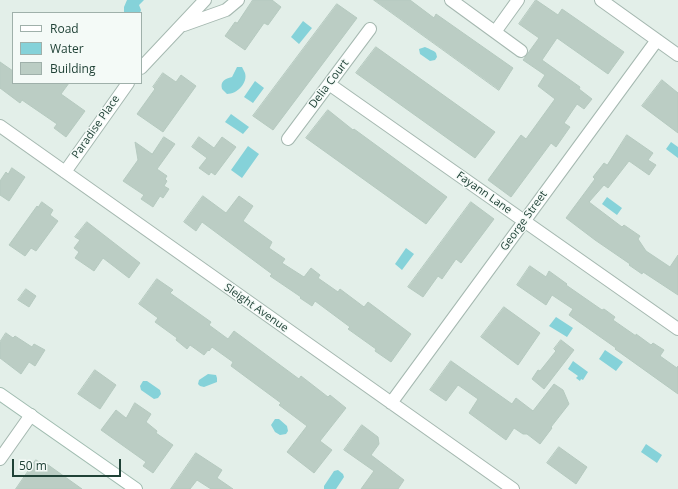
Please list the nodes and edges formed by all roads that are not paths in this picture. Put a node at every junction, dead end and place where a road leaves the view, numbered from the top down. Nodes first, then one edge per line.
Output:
1 (205, 0) edge
2 (238, 0) edge
3 (451, 0) edge
4 (518, 0) edge
5 (601, 0) edge
6 (181, 26) junction
7 (370, 29) dead end
8 (496, 32) junction
9 (657, 40) junction
10 (521, 51) dead end
11 (678, 55) edge
12 (142, 67) edge
13 (127, 84) edge
14 (329, 84) junction
15 (0, 126) edge
16 (288, 139) dead end
17 (65, 172) junction
18 (524, 221) junction
19 (678, 329) edge
20 (0, 394) edge
21 (391, 403) junction
22 (31, 415) junction
23 (0, 459) edge
24 (136, 489) edge
25 (513, 489) edge

1 - 6 street
2 - 6 street
3 - 8 street
4 - 8 street
5 - 9 street
6 - 12 street
7 - 14 street, Delia Court
8 - 10 street
9 - 11 street
9 - 18 street, George Street
13 - 17 street, Paradise Place
14 - 16 street, Delia Court
14 - 18 street, Fayann Lane
15 - 17 street, Sleight Avenue
17 - 21 street, Sleight Avenue
18 - 19 street, Fayann Lane
18 - 21 street, George Street
20 - 22 street
21 - 25 street, Sleight Avenue
22 - 23 street
22 - 24 street

